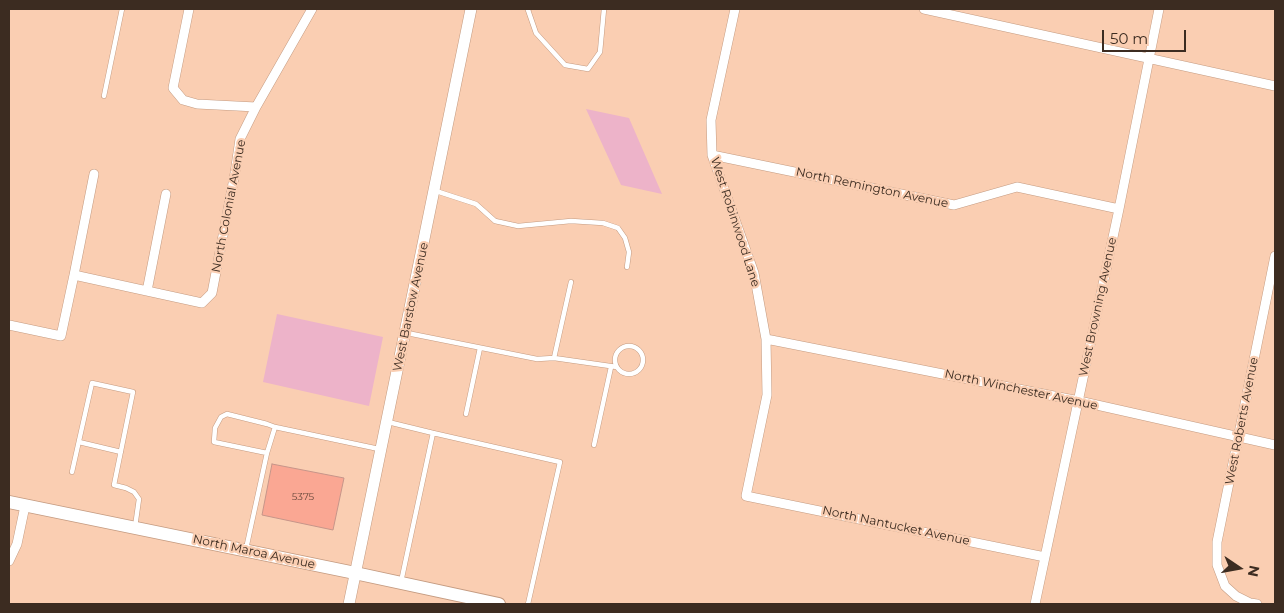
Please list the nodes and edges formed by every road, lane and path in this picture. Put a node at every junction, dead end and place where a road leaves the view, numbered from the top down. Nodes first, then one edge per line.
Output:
1 (122, 9) edge
2 (189, 9) edge
3 (312, 9) edge
4 (471, 9) edge
5 (528, 9) edge
6 (604, 9) edge
7 (735, 9) edge
8 (924, 9) edge
9 (1159, 9) edge
10 (1149, 58) junction
11 (1275, 86) edge
12 (104, 96) dead end
13 (256, 107) junction
14 (712, 155) junction
15 (94, 174) dead end
16 (434, 191) junction
17 (166, 194) dead end
18 (1119, 209) junction
19 (1275, 256) edge
20 (627, 267) dead end
21 (74, 275) junction
22 (570, 282) dead end
23 (147, 291) junction
24 (9, 325) edge
25 (405, 332) junction
26 (766, 338) junction
27 (480, 348) junction
28 (554, 358) junction
29 (614, 367) junction
30 (1079, 401) junction
31 (466, 414) dead end
32 (387, 422) junction
33 (275, 427) junction
34 (433, 433) junction
35 (1239, 437) junction
36 (79, 442) junction
37 (594, 444) dead end
38 (1275, 445) edge
39 (380, 450) junction
40 (121, 452) junction
41 (267, 453) junction
42 (72, 472) dead end
43 (746, 496) joint
44 (9, 502) edge
45 (25, 506) junction
46 (135, 528) junction
47 (246, 550) junction
48 (1045, 557) junction
49 (9, 560) edge
50 (355, 573) junction
51 (401, 583) junction
52 (485, 603) edge
53 (348, 604) edge
54 (498, 604) edge
55 (528, 604) edge
56 (1035, 604) edge
57 (1257, 604) edge

1 - 12 lane
2 - 13 street
3 - 13 street, North Colonial Avenue
4 - 16 street, West Barstow Avenue
5 - 6 lane
7 - 14 street, West Robinwood Lane
8 - 10 street
9 - 10 street, West Browning Avenue
10 - 11 street
10 - 18 street, West Browning Avenue
13 - 23 street, North Colonial Avenue
14 - 18 street, North Remington Avenue
14 - 26 street, West Robinwood Lane
15 - 21 street
16 - 20 lane
16 - 25 street, West Barstow Avenue
17 - 23 street
18 - 30 street, West Browning Avenue
19 - 35 street, West Roberts Avenue
21 - 23 street
21 - 24 street
22 - 28 lane
25 - 27 lane
25 - 32 street, West Barstow Avenue
26 - 30 street, North Winchester Avenue
26 - 43 street, West Robinwood Lane
27 - 28 lane
27 - 31 lane
28 - 29 lane
29 - 29 lane
29 - 37 lane
30 - 35 street, North Winchester Avenue
30 - 48 street, West Browning Avenue
32 - 34 lane
32 - 39 street, West Barstow Avenue
33 - 39 lane
33 - 41 lane
33 - 41 lane
34 - 51 lane
34 - 55 lane
35 - 38 street, North Winchester Avenue
35 - 57 street, West Roberts Avenue
36 - 40 lane
36 - 40 lane
36 - 42 lane
39 - 50 street, West Barstow Avenue
40 - 46 lane
41 - 47 lane
43 - 48 street, North Nantucket Avenue
44 - 45 main road, North Maroa Avenue
45 - 46 main road, North Maroa Avenue
45 - 49 street
46 - 47 main road, North Maroa Avenue
47 - 50 main road, North Maroa Avenue
48 - 56 street, West Browning Avenue
50 - 51 main road, North Maroa Avenue
50 - 53 street, West Barstow Avenue
51 - 52 main road, North Maroa Avenue
52 - 54 main road, North Maroa Avenue

